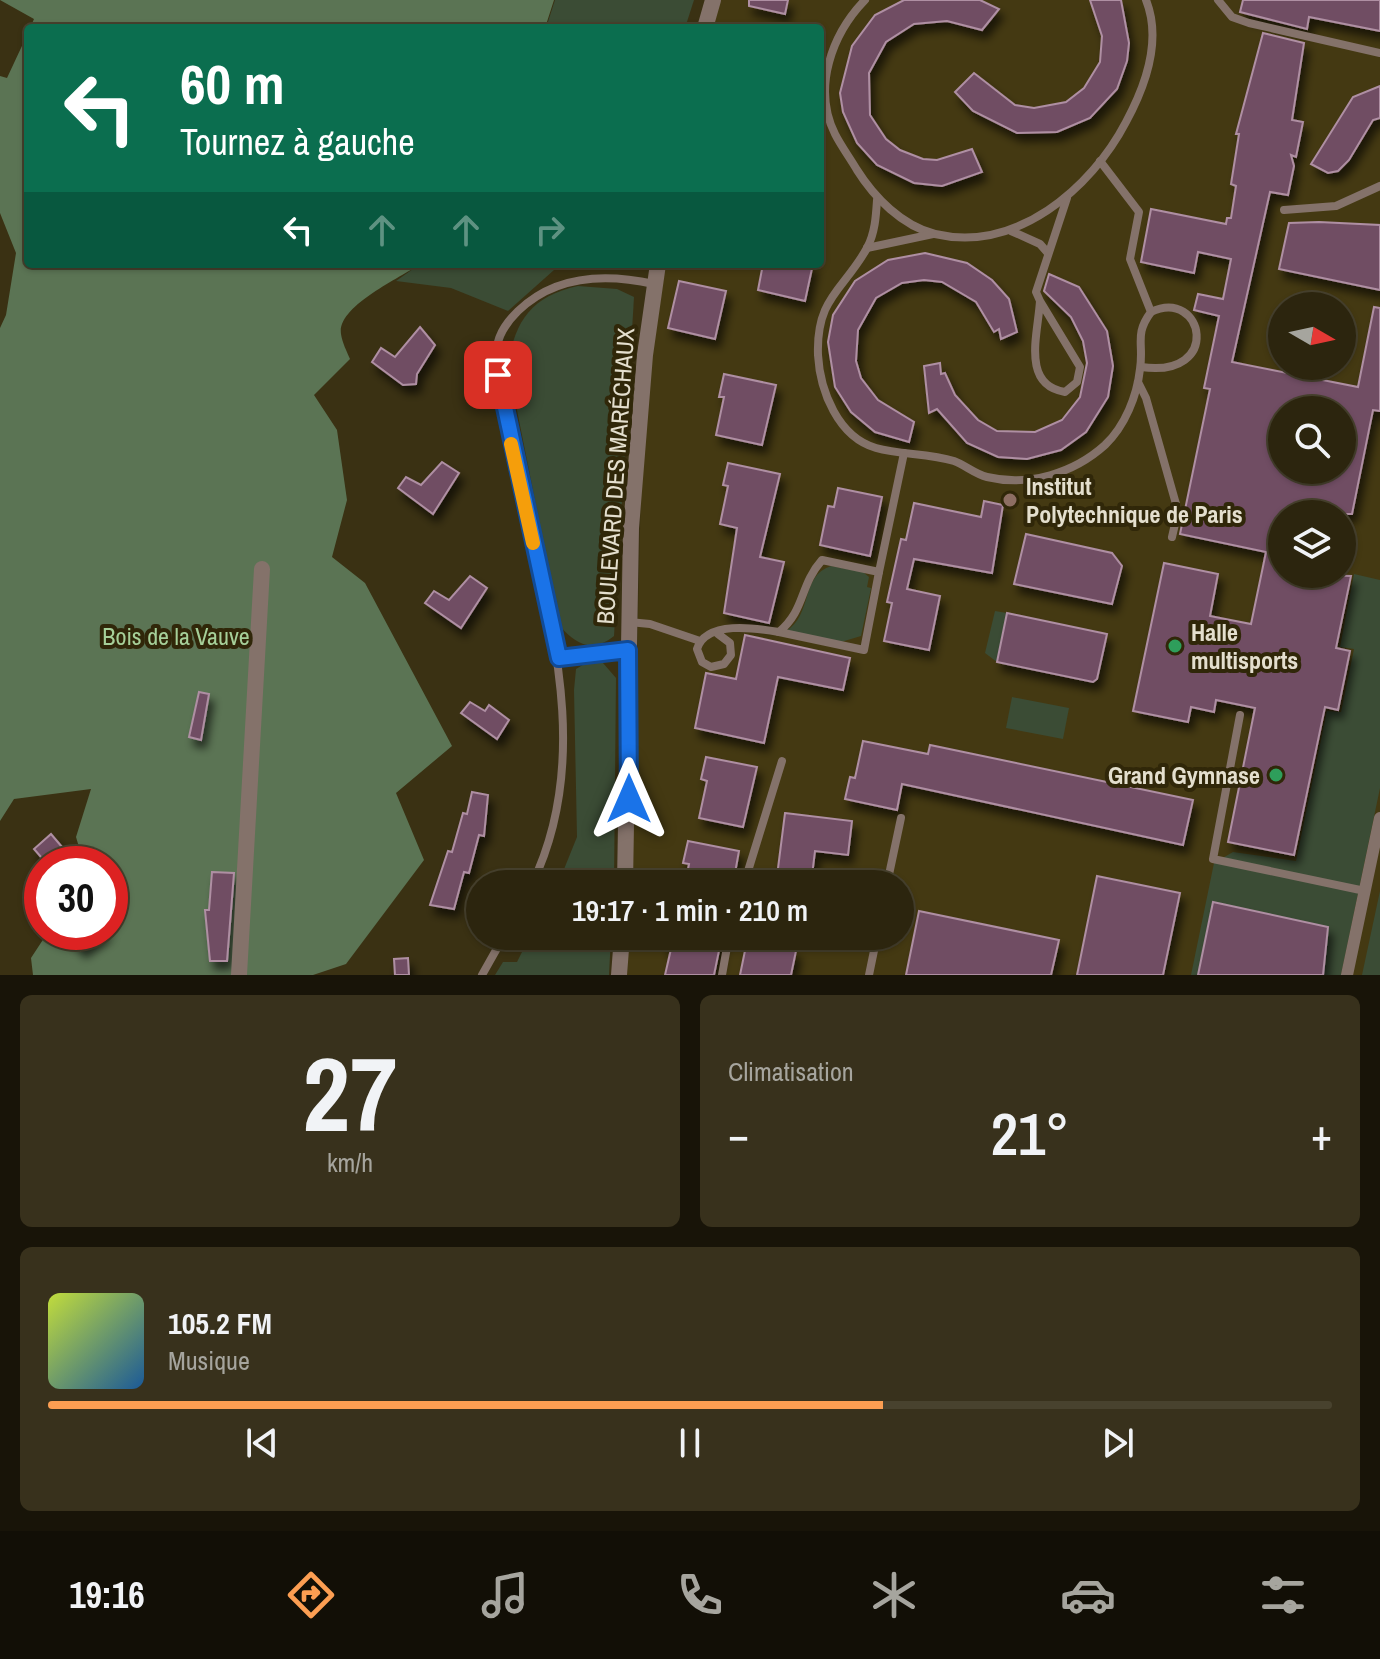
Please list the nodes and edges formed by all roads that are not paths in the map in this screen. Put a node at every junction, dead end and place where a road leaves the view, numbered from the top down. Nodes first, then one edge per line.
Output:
1 (713, 0) edge
2 (865, 0) edge
3 (1218, 0) edge
4 (1147, 1) edge
5 (706, 24) edge
6 (1380, 53) edge
7 (1100, 161) junction
8 (1380, 186) edge
9 (1067, 197) junction
10 (877, 200) junction
11 (1284, 210) dead end
12 (1011, 231) junction
13 (933, 234) junction
14 (867, 248) junction
15 (1047, 252) junction
16 (657, 268) edge
17 (654, 284) junction
18 (1040, 301) junction
19 (1151, 312) junction
20 (1141, 367) junction
21 (1138, 381) junction
22 (904, 453) junction
23 (1172, 537) dead end
24 (262, 569) dead end
25 (879, 572) junction
26 (628, 622) junction
27 (779, 632) junction
28 (718, 634) junction
29 (700, 641) junction
30 (628, 650) junction
31 (559, 658) junction
32 (1240, 715) dead end
33 (782, 761) dead end
34 (901, 818) dead end
35 (1380, 818) edge
36 (538, 870) edge
37 (625, 870) edge
38 (748, 870) edge
39 (890, 870) edge
40 (1365, 891) junction
41 (496, 950) edge
42 (621, 950) edge
43 (726, 950) edge
44 (874, 950) edge
45 (239, 975) edge
46 (482, 975) edge
47 (619, 975) edge
48 (722, 975) edge
49 (869, 975) edge
50 (1347, 975) edge

1 - 5 street
2 - 10 lane
3 - 6 lane
4 - 7 lane
7 - 9 lane
7 - 19 lane
8 - 11 lane
9 - 12 lane
9 - 15 lane
10 - 13 lane
10 - 14 lane
12 - 13 lane
12 - 15 lane
13 - 14 lane
14 - 22 lane
15 - 18 lane
16 - 17 street, BOULEVARD DES MARÉCHAUX
17 - 26 street, BOULEVARD DES MARÉCHAUX
17 - 31 lane
18 - 18 lane
19 - 20 lane
19 - 20 lane
20 - 21 lane
21 - 22 lane
21 - 23 lane
22 - 25 lane
24 - 45 street
25 - 27 lane
25 - 27 lane
26 - 29 lane
26 - 30 street, BOULEVARD DES MARÉCHAUX
27 - 28 lane
28 - 29 lane
28 - 29 lane
30 - 31 lane
30 - 37 street, BOULEVARD DES MARÉCHAUX
31 - 36 lane
32 - 40 lane
33 - 38 lane
34 - 39 lane
35 - 40 street
40 - 50 street
41 - 46 lane
42 - 47 street
43 - 48 lane
44 - 49 lane

